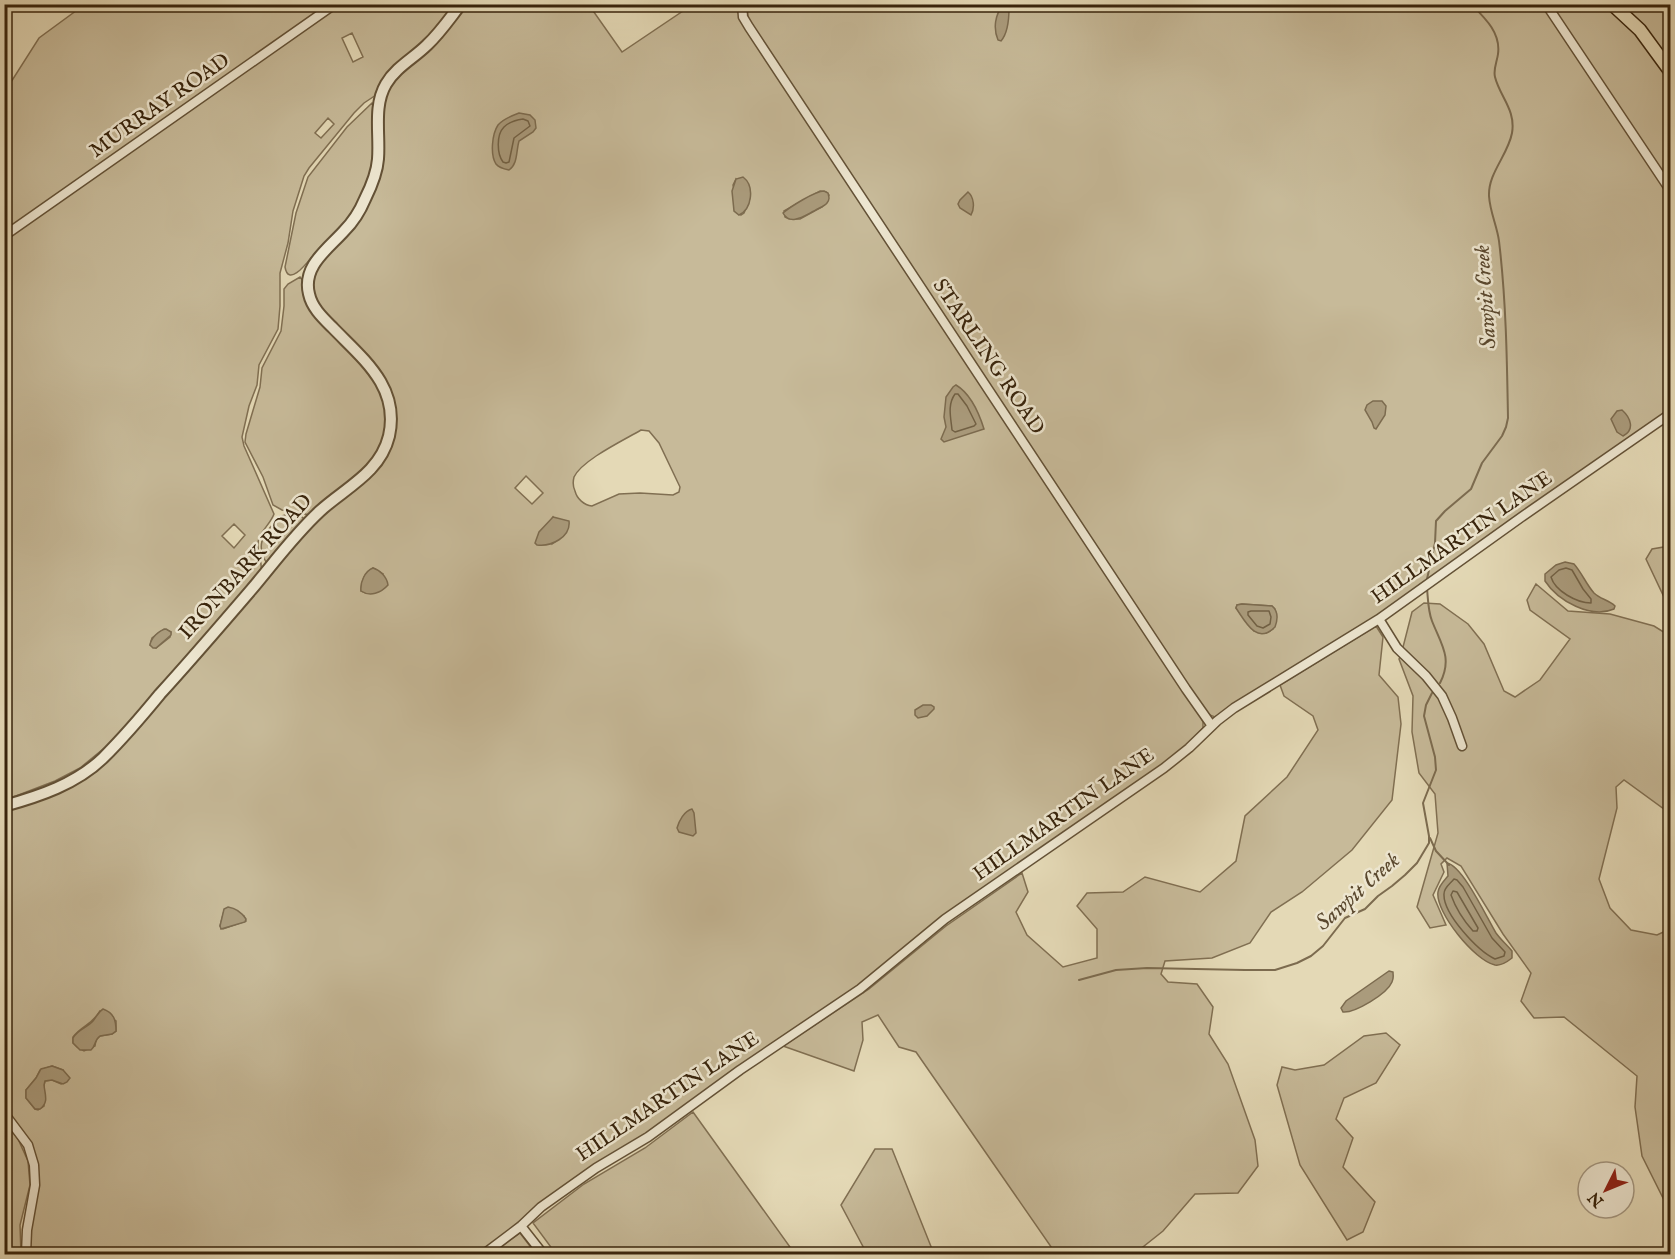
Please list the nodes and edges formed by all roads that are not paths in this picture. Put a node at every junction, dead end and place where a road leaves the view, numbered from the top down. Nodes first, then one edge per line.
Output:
1 (335, 4) edge
2 (461, 4) edge
3 (742, 4) edge
4 (1546, 4) edge
5 (1612, 4) edge
6 (1671, 71) edge
7 (1671, 190) edge
8 (4, 236) edge
9 (1671, 414) edge
10 (1379, 619) junction
11 (1212, 726) junction
12 (1462, 747) dead end
13 (4, 806) edge
14 (4, 1113) edge
15 (521, 1226) junction
16 (26, 1254) edge
17 (484, 1254) edge
18 (543, 1254) edge

1 - 8 street, MURRAY ROAD
2 - 13 street, IRONBARK ROAD
3 - 11 street, STARLING ROAD
4 - 7 street
5 - 6 main road
9 - 10 street, HILLMARTIN LANE
10 - 11 street, HILLMARTIN LANE
10 - 12 street
11 - 15 street, HILLMARTIN LANE
14 - 16 street
15 - 17 street, HILLMARTIN LANE
15 - 18 street

